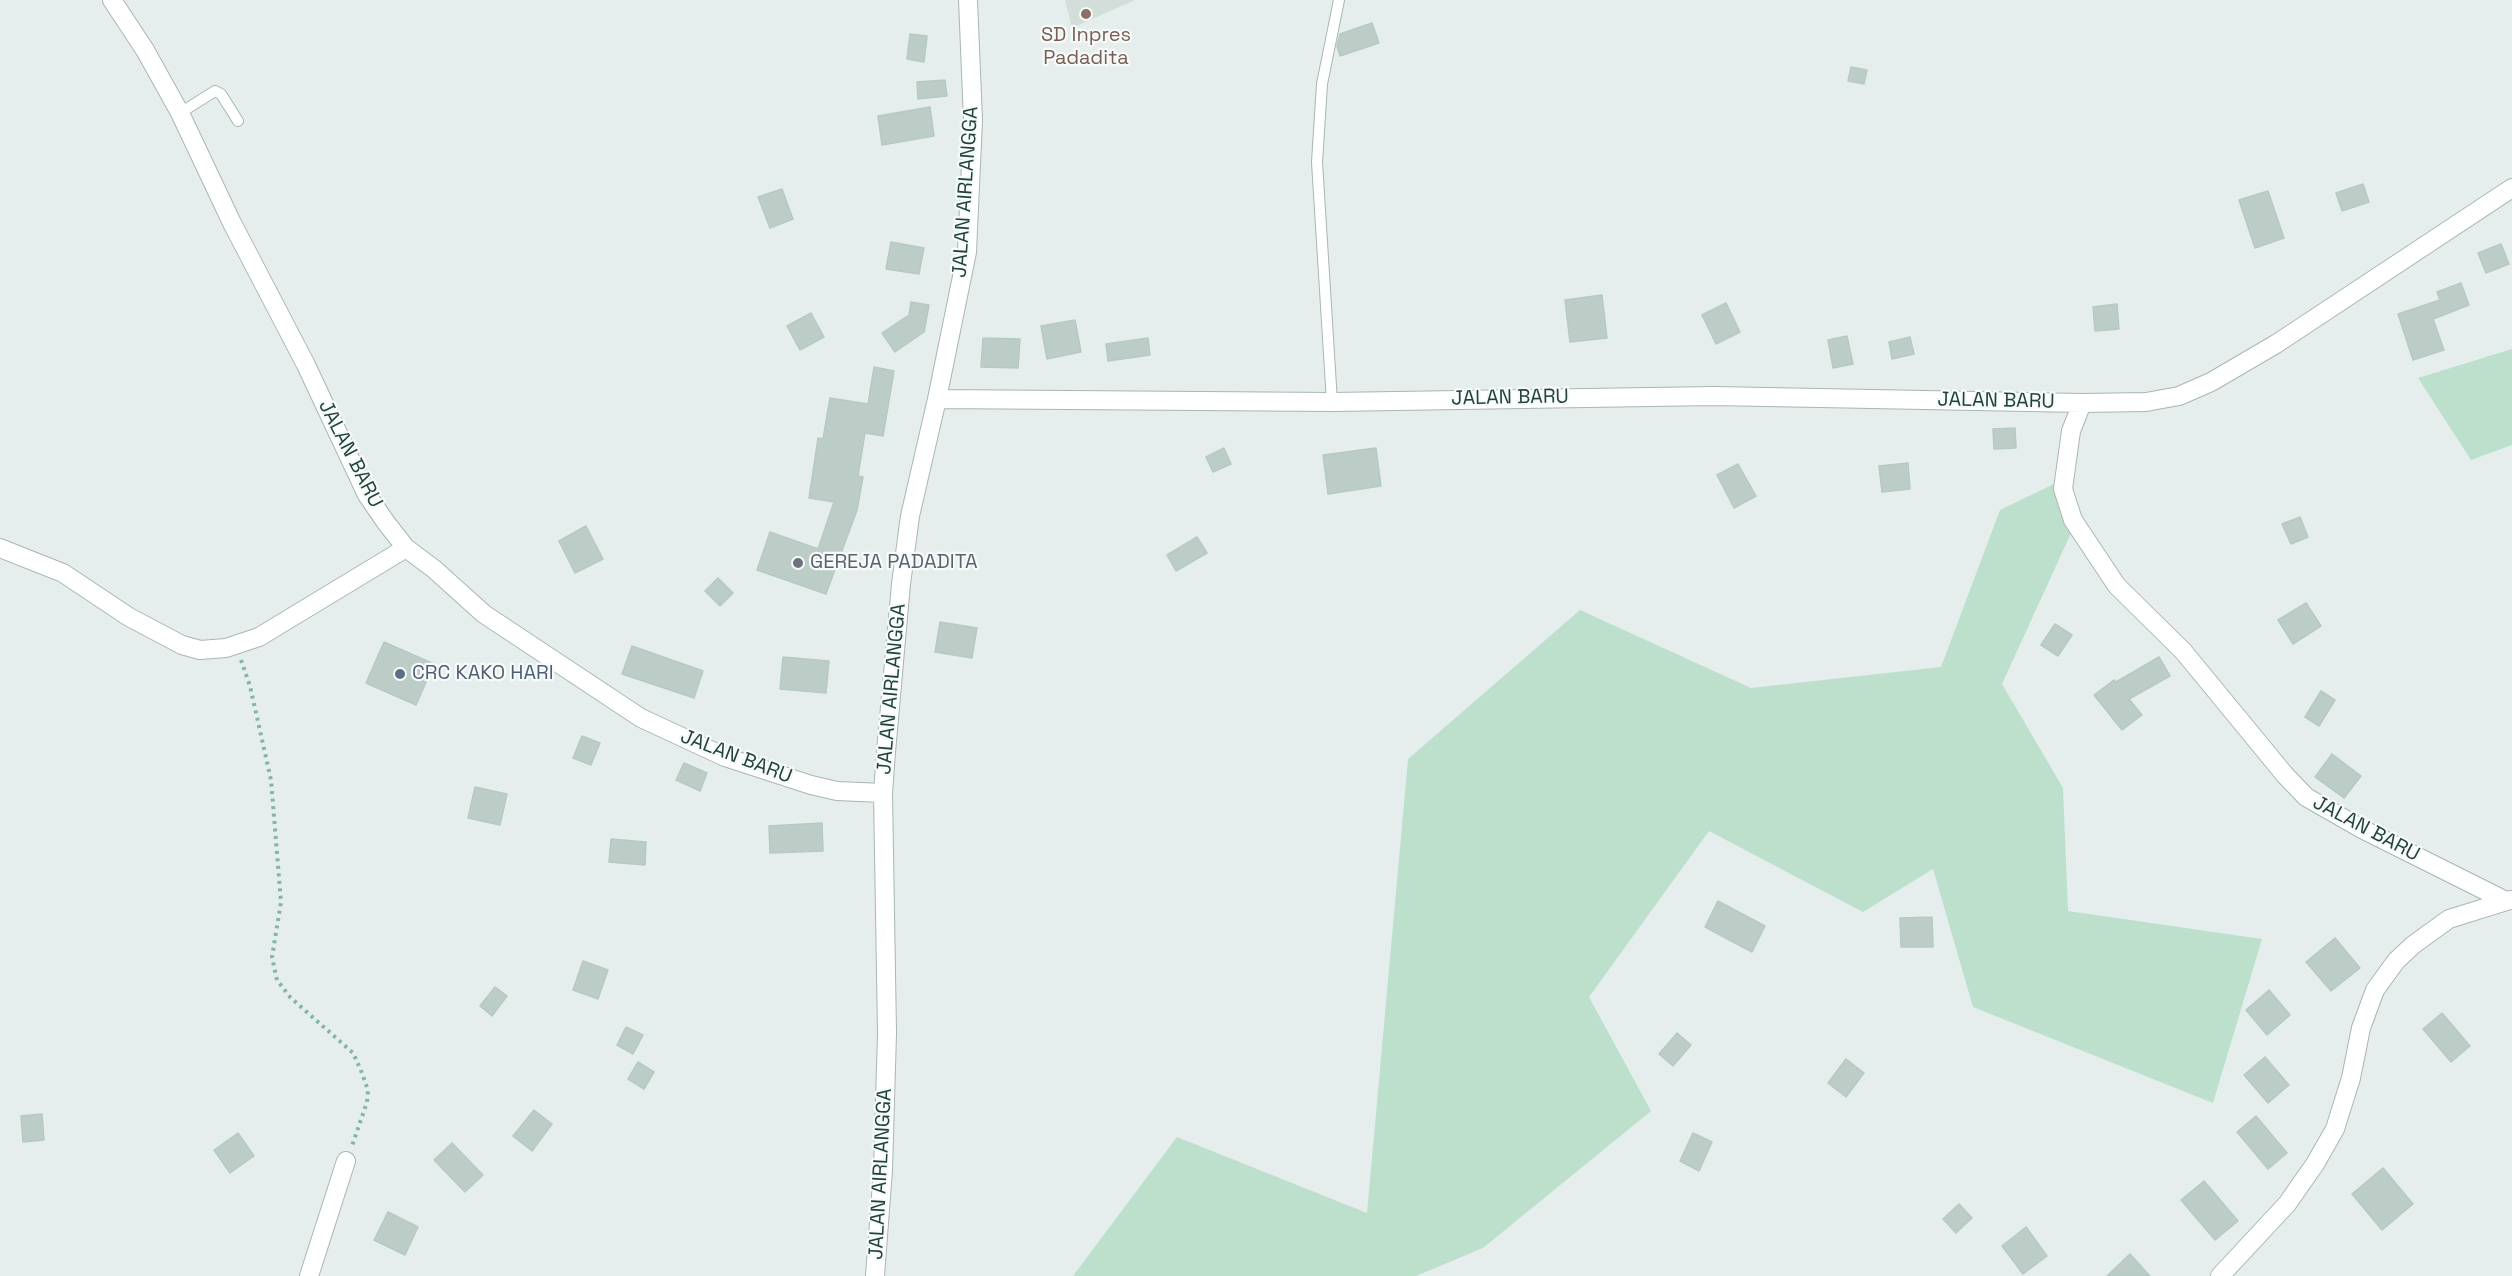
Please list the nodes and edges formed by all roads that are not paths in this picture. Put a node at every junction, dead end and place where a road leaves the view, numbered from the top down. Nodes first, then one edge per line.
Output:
1 (112, 0) edge
2 (968, 0) edge
3 (1339, 0) edge
4 (180, 113) junction
5 (238, 121) dead end
6 (2512, 188) edge
7 (937, 399) junction
8 (1332, 402) junction
9 (2082, 403) junction
10 (406, 548) junction
11 (0, 549) edge
12 (883, 793) junction
13 (2508, 900) edge
14 (346, 1161) road end
15 (309, 1276) edge
16 (875, 1276) edge
17 (2220, 1276) edge

1 - 4 street, JALAN BARU
2 - 7 street, JALAN AIRLANGGA
3 - 8 lane
4 - 5 lane
4 - 10 street, JALAN BARU
6 - 9 street, JALAN BARU
7 - 8 street, JALAN BARU
7 - 12 street, JALAN AIRLANGGA
8 - 9 street, JALAN BARU
9 - 13 street, JALAN BARU
10 - 11 street
10 - 12 street, JALAN BARU
12 - 16 street, JALAN AIRLANGGA
13 - 17 street
14 - 15 street

